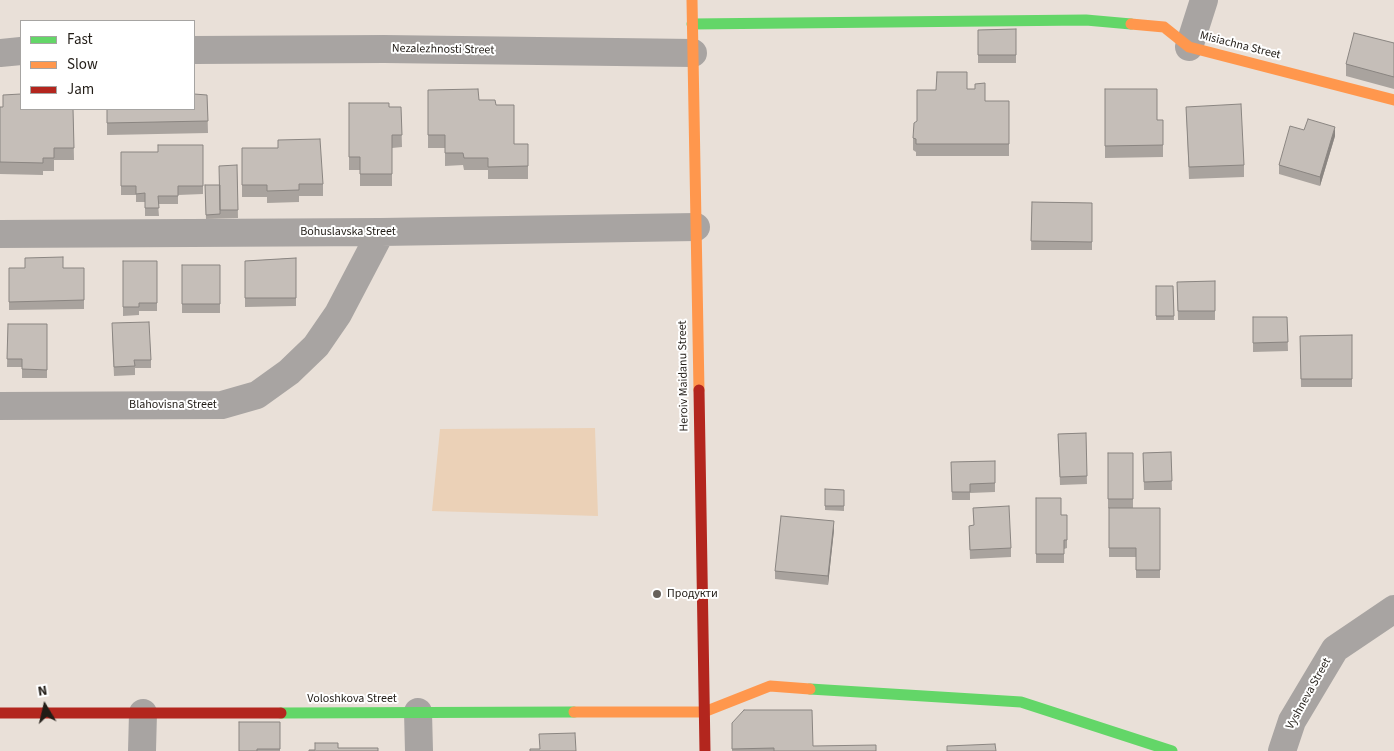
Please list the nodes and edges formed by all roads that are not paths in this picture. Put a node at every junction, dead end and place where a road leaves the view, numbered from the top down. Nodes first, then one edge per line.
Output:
1 (692, 0) edge
2 (1204, 0) edge
3 (692, 24) junction
4 (1189, 47) junction
5 (195, 50) edge
6 (20, 51) edge
7 (0, 53) edge
8 (692, 53) junction
9 (1394, 100) edge
10 (696, 227) junction
11 (381, 232) junction
12 (0, 234) edge
13 (0, 406) edge
14 (1394, 609) edge
15 (418, 712) junction
16 (704, 712) junction
17 (0, 713) edge
18 (142, 713) junction
19 (142, 751) edge
20 (419, 751) edge
21 (705, 751) edge
22 (1172, 751) edge
23 (1282, 751) edge

1 - 3 street, Heroiv Maidanu Street
2 - 4 street
3 - 4 street, Misiachna Street
3 - 8 street, Heroiv Maidanu Street
4 - 9 street, Misiachna Street
5 - 8 street, Nezalezhnosti Street
6 - 7 street
8 - 10 street, Heroiv Maidanu Street
10 - 11 street, Bohuslavska Street
10 - 16 street, Heroiv Maidanu Street
11 - 12 street, Bohuslavska Street
11 - 13 street, Blahovisna Street
14 - 23 street, Vyshneva Street
15 - 16 street, Voloshkova Street
15 - 18 street, Voloshkova Street
15 - 20 street
16 - 21 street, Heroiv Maidanu Street
16 - 22 street
17 - 18 street, Voloshkova Street
18 - 19 street

